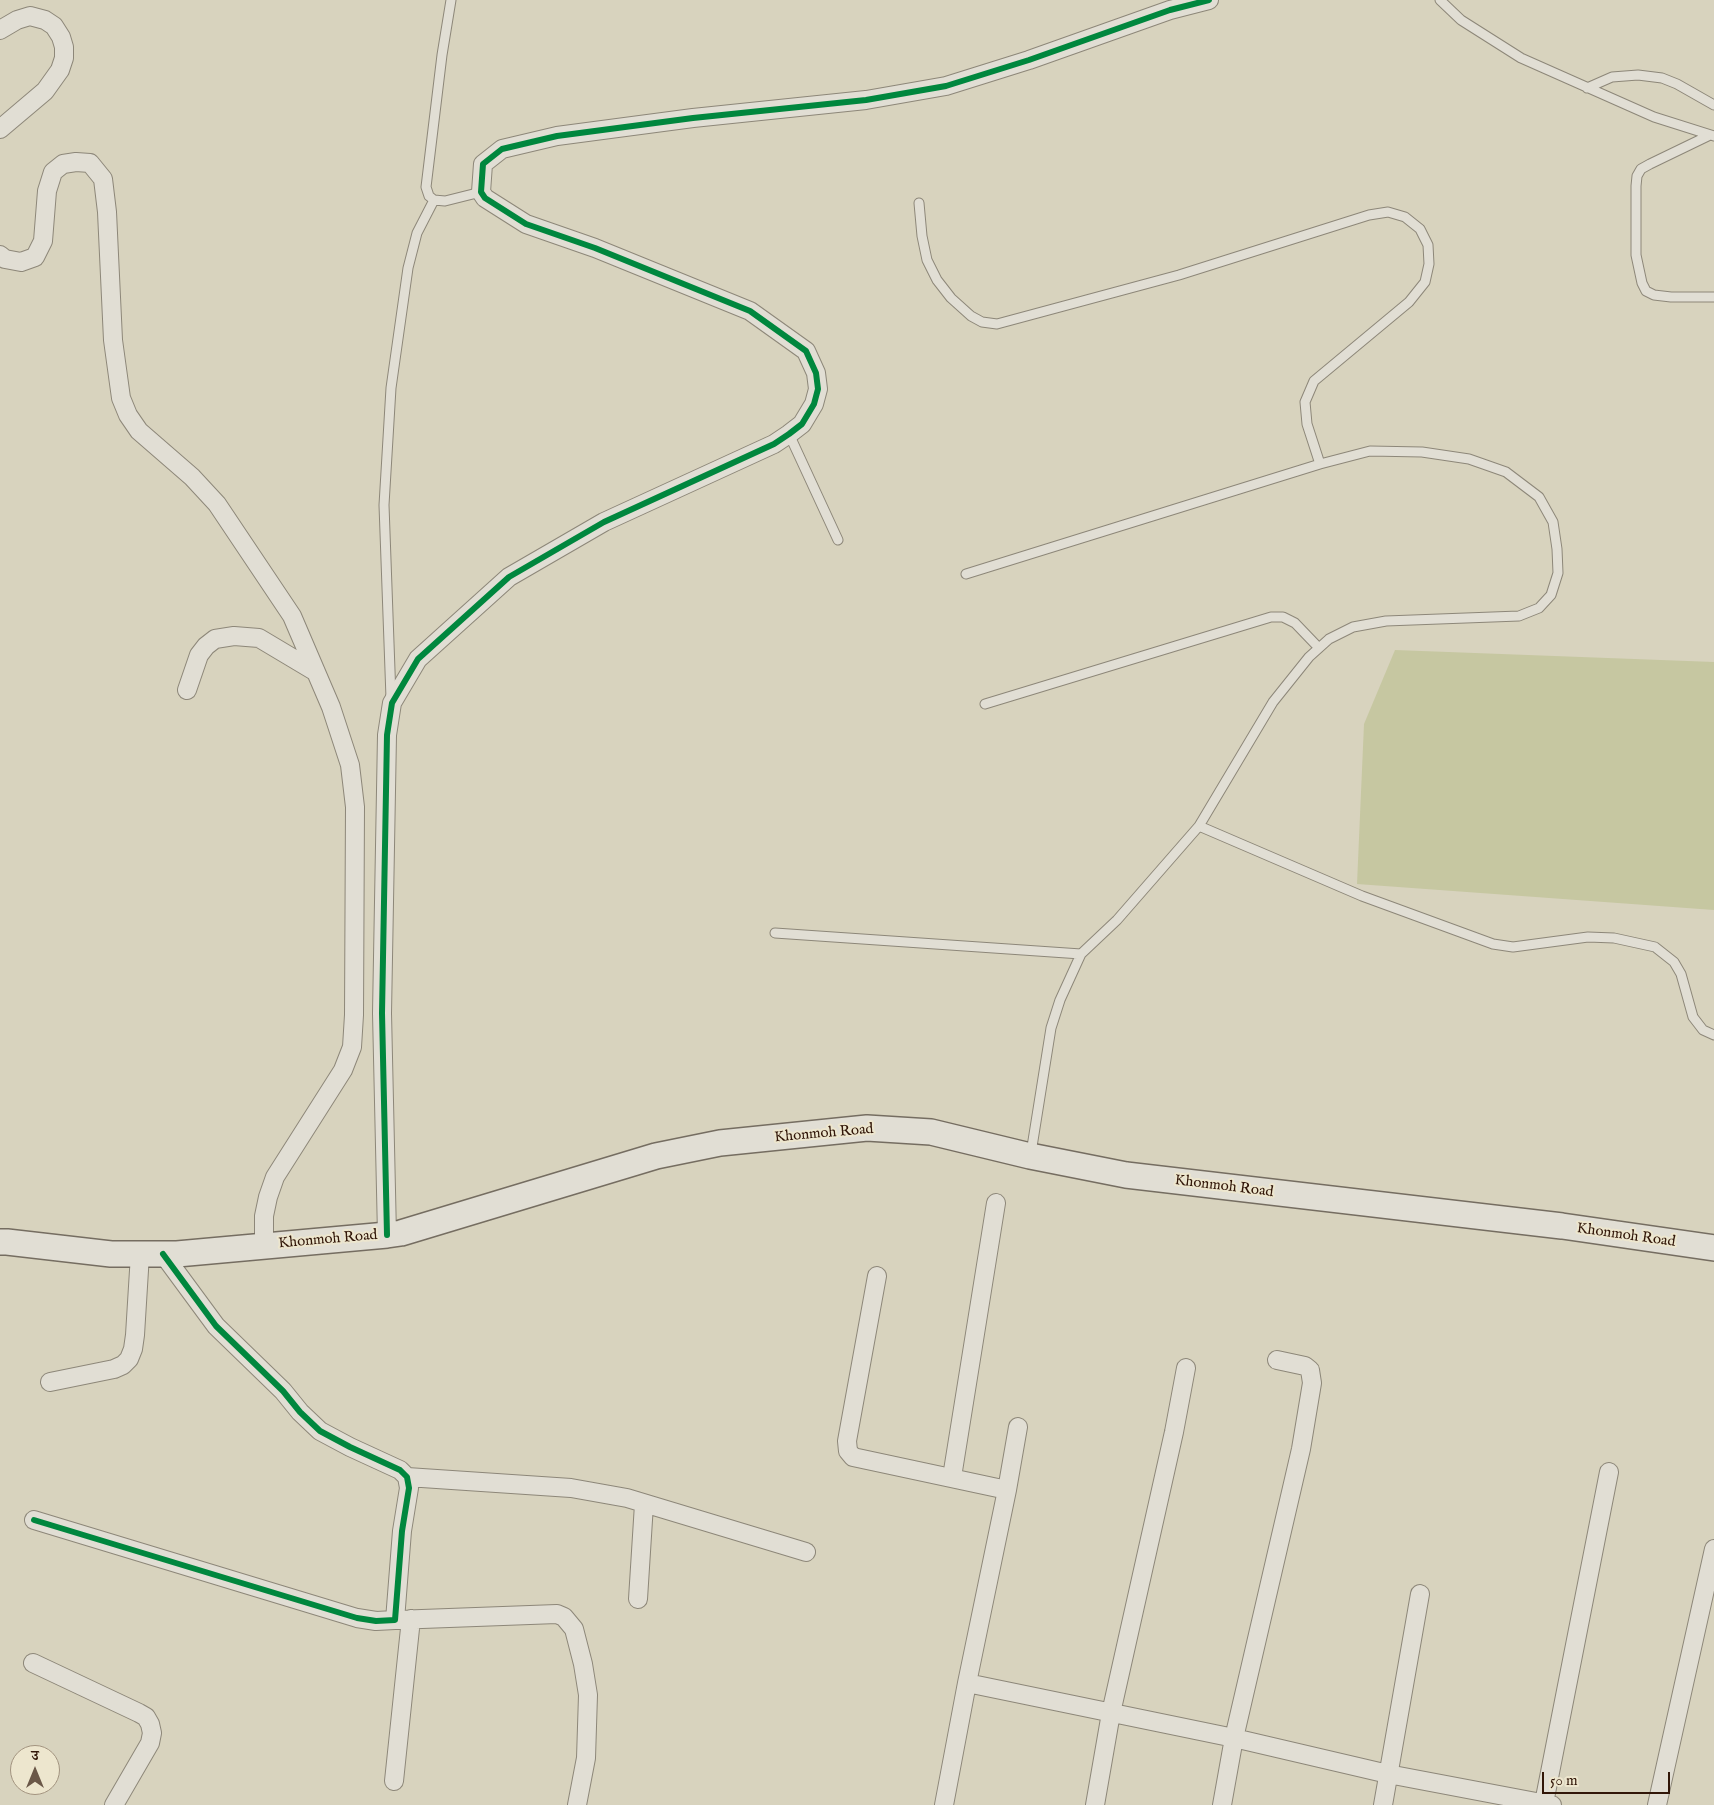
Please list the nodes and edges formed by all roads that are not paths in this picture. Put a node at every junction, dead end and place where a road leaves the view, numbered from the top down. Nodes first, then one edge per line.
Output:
1 (451, 0) edge
2 (1209, 0) edge
3 (1440, 0) edge
4 (0, 30) edge
5 (1587, 88) junction
6 (1714, 105) edge
7 (0, 129) edge
8 (1712, 136) edge
9 (481, 192) junction
10 (434, 200) junction
11 (919, 203) dead end
12 (0, 255) edge
13 (1714, 297) edge
14 (789, 434) junction
15 (1320, 464) junction
16 (838, 540) dead end
17 (966, 574) dead end
18 (1319, 648) junction
19 (316, 672) junction
20 (187, 690) dead end
21 (392, 703) junction
22 (985, 704) dead end
23 (1199, 826) junction
24 (775, 933) dead end
25 (1081, 954) junction
26 (1714, 1035) edge
27 (1030, 1156) junction
28 (996, 1203) dead end
29 (387, 1235) junction
30 (0, 1242) edge
31 (264, 1245) junction
32 (1714, 1248) edge
33 (152, 1254) junction
34 (877, 1276) dead end
35 (1277, 1360) dead end
36 (1186, 1368) dead end
37 (50, 1382) dead end
38 (1018, 1427) dead end
39 (1609, 1472) dead end
40 (407, 1477) junction
41 (952, 1477) junction
42 (1007, 1490) junction
43 (644, 1504) junction
44 (34, 1520) dead end
45 (1714, 1549) edge
46 (806, 1552) dead end
47 (1420, 1594) dead end
48 (638, 1599) dead end
49 (403, 1620) junction
50 (33, 1662) dead end
51 (967, 1683) junction
52 (1112, 1713) junction
53 (1234, 1738) junction
54 (1388, 1774) junction
55 (394, 1781) dead end
56 (1512, 1801) edge
57 (1548, 1804) edge
58 (114, 1805) edge
59 (577, 1805) edge
60 (944, 1805) edge
61 (1095, 1805) edge
62 (1222, 1805) edge
63 (1383, 1805) edge
64 (1658, 1805) edge

1 - 10 lane
2 - 9 street
3 - 5 lane
4 - 7 street
5 - 6 lane
5 - 8 lane
8 - 13 lane
9 - 10 lane
9 - 14 street
10 - 21 lane
11 - 15 lane
12 - 19 street
14 - 16 lane
14 - 21 street
15 - 17 lane
15 - 18 lane
18 - 22 lane
18 - 23 lane
19 - 20 street
19 - 31 street
21 - 29 street
23 - 25 lane
23 - 26 lane
24 - 25 lane
25 - 27 lane
27 - 29 main road, Khonmoh Road
27 - 32 main road, Khonmoh Road
28 - 41 street
29 - 31 main road, Khonmoh Road
30 - 33 main road, Khonmoh Road
31 - 33 main road, Khonmoh Road
33 - 37 street
33 - 40 street
34 - 41 street
35 - 53 street
36 - 52 street
38 - 42 street
39 - 57 street
40 - 43 street
40 - 49 street
41 - 42 street
42 - 51 street
43 - 46 street
43 - 48 street
44 - 49 street
45 - 64 street
47 - 54 street
49 - 55 street
49 - 59 street
50 - 58 street
51 - 52 street
51 - 60 street
52 - 53 street
52 - 61 street
53 - 54 street
53 - 62 street
54 - 56 street
54 - 63 street
56 - 57 street

